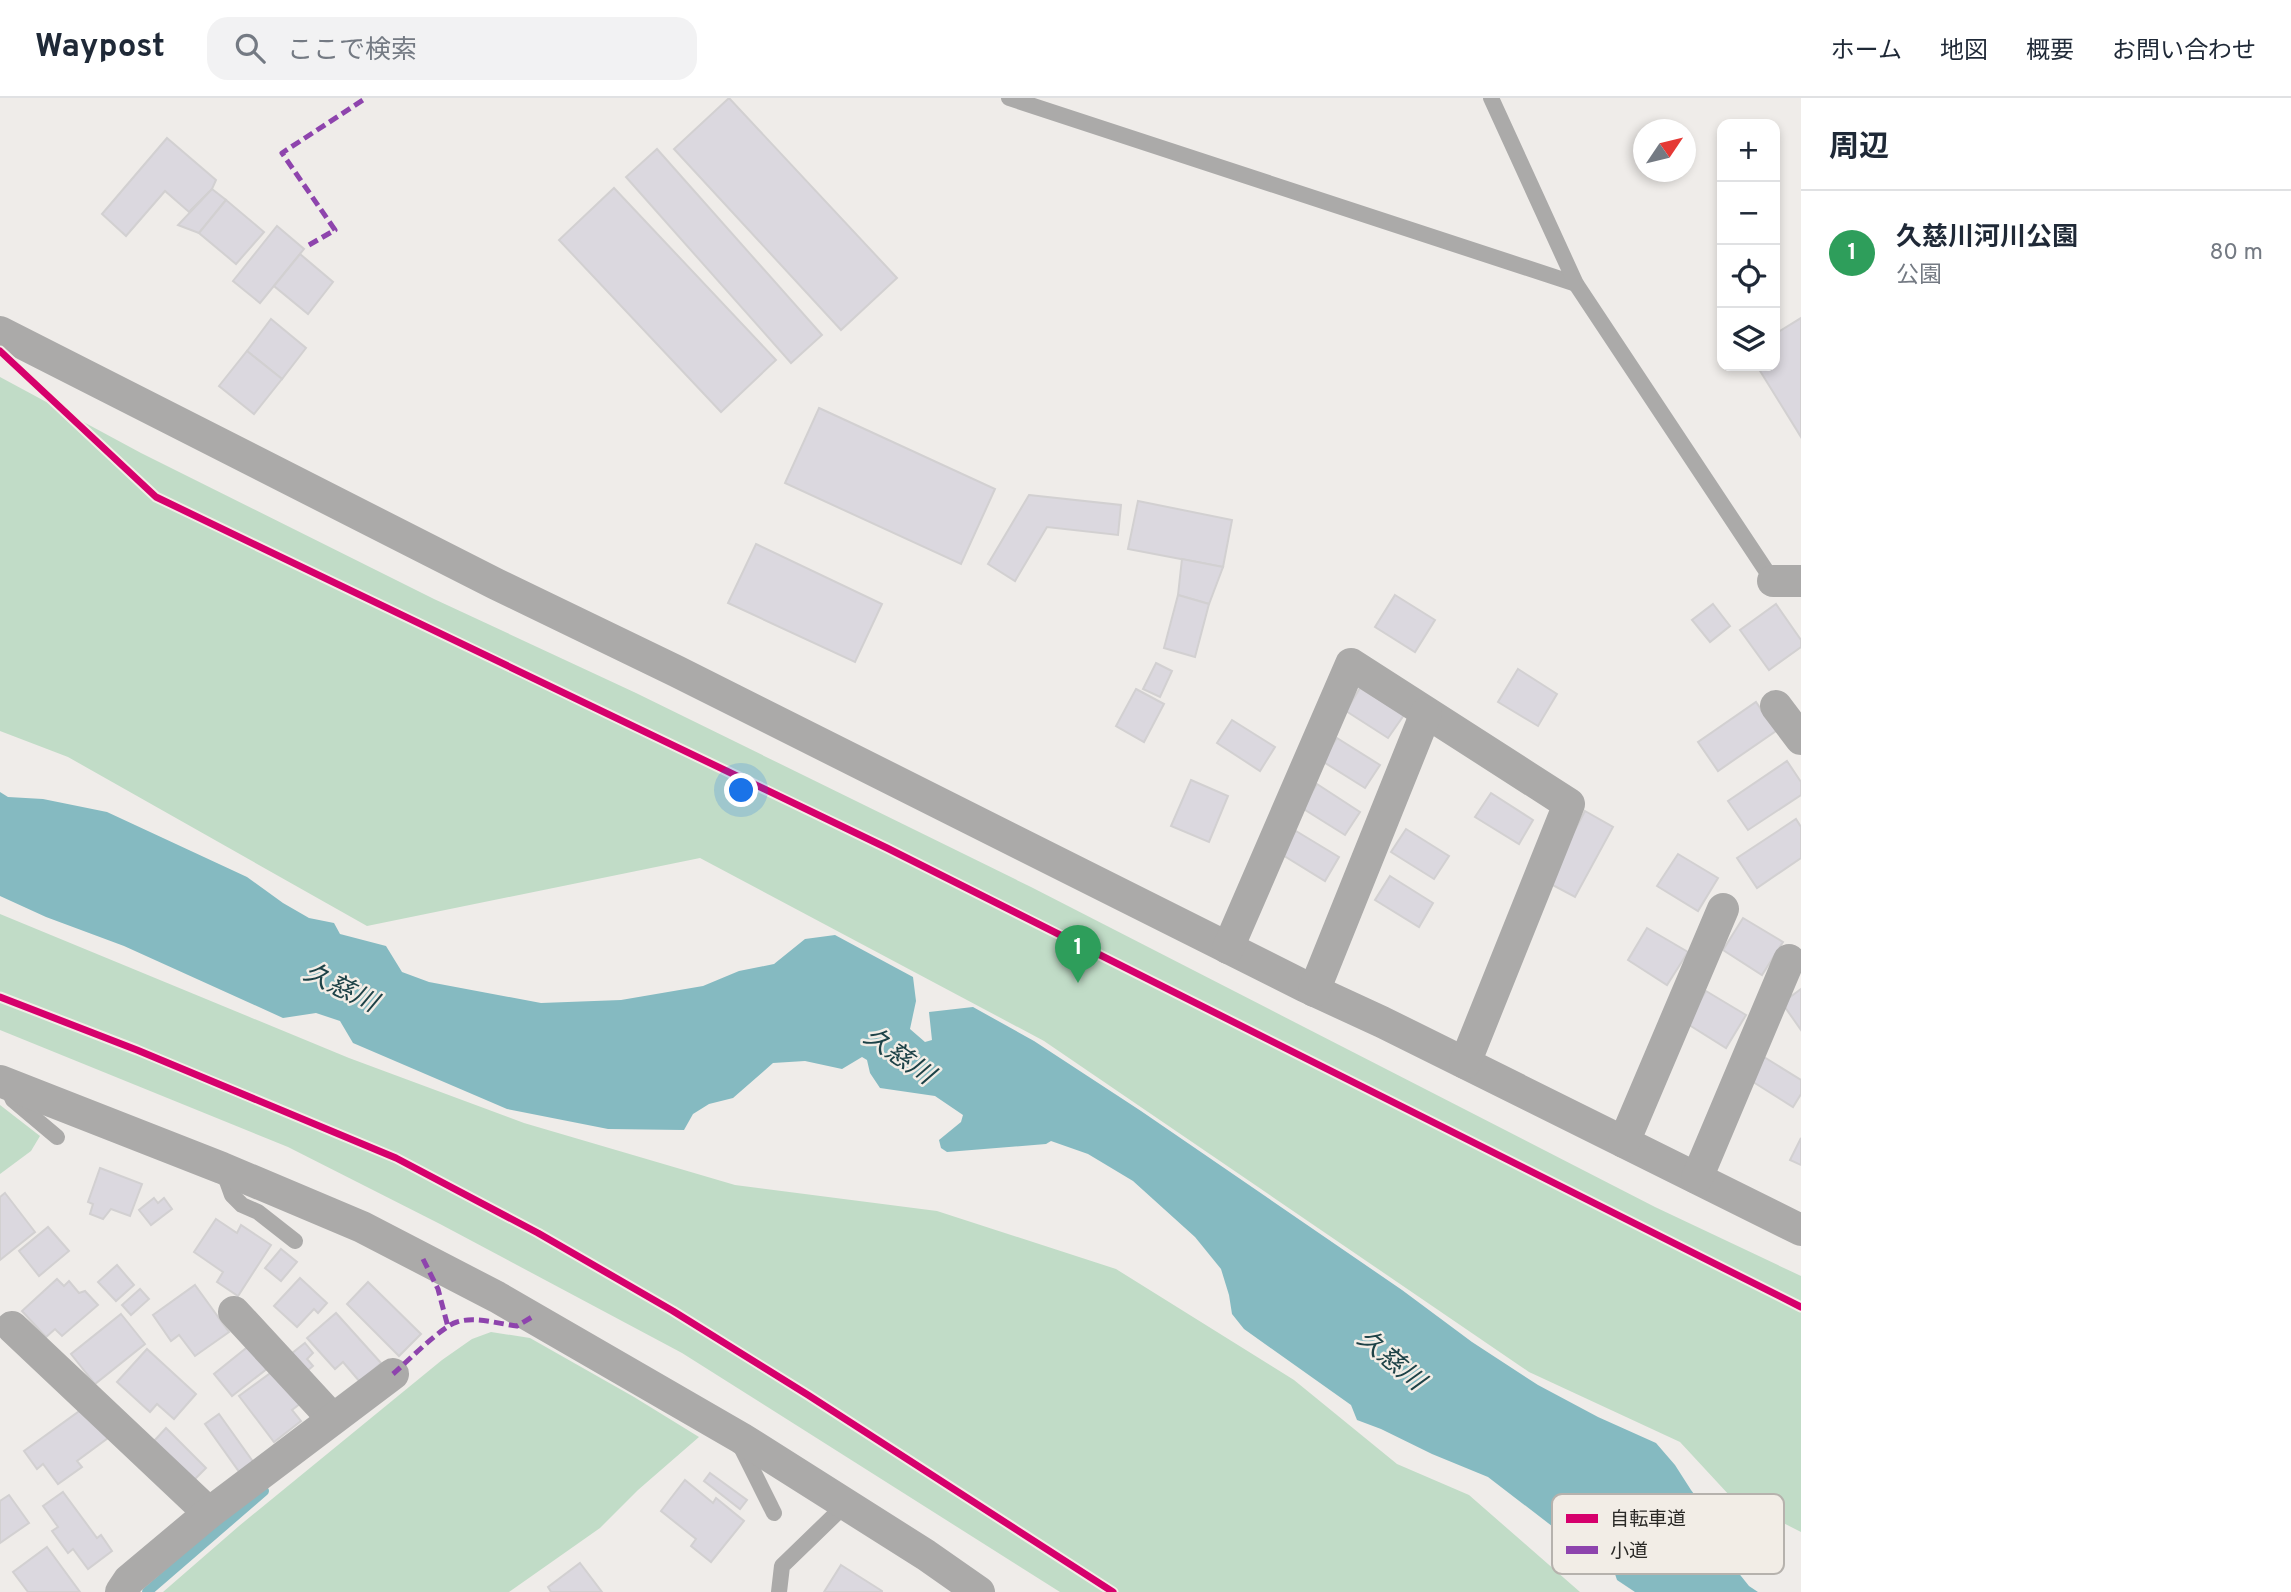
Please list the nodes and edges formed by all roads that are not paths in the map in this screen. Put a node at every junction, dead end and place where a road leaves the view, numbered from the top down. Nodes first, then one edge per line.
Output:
1 (1009, 98) edge
2 (1491, 98) edge
3 (1576, 284) junction
4 (0, 332) edge
5 (1787, 581) edge
6 (1776, 706) dead end
7 (1426, 713) junction
8 (1801, 739) edge
9 (1723, 909) dead end
10 (1228, 948) junction
11 (1789, 960) dead end
12 (1314, 991) junction
13 (1465, 1063) junction
14 (3, 1082) edge
15 (57, 1137) dead end
16 (1624, 1142) junction
17 (222, 1168) junction
18 (1697, 1178) junction
19 (1801, 1230) edge
20 (295, 1241) dead end
21 (234, 1312) dead end
22 (12, 1327) dead end
23 (393, 1374) dead end
24 (332, 1418) junction
25 (735, 1435) junction
26 (845, 1505) junction
27 (209, 1513) junction
28 (774, 1513) dead end
29 (121, 1592) edge
30 (779, 1592) edge
31 (979, 1592) edge

1 - 3 lane
2 - 3 lane
3 - 5 lane
4 - 10 street
6 - 8 street
7 - 10 street
7 - 12 street
7 - 13 street
9 - 16 street
10 - 12 street
11 - 18 street
12 - 13 street
13 - 16 street
14 - 15 lane
14 - 17 street
16 - 18 street
17 - 20 lane
17 - 25 street
18 - 19 street
21 - 24 street
22 - 27 street
23 - 24 street
24 - 27 street
25 - 26 street
25 - 28 lane
26 - 30 lane
26 - 31 street
27 - 29 street

